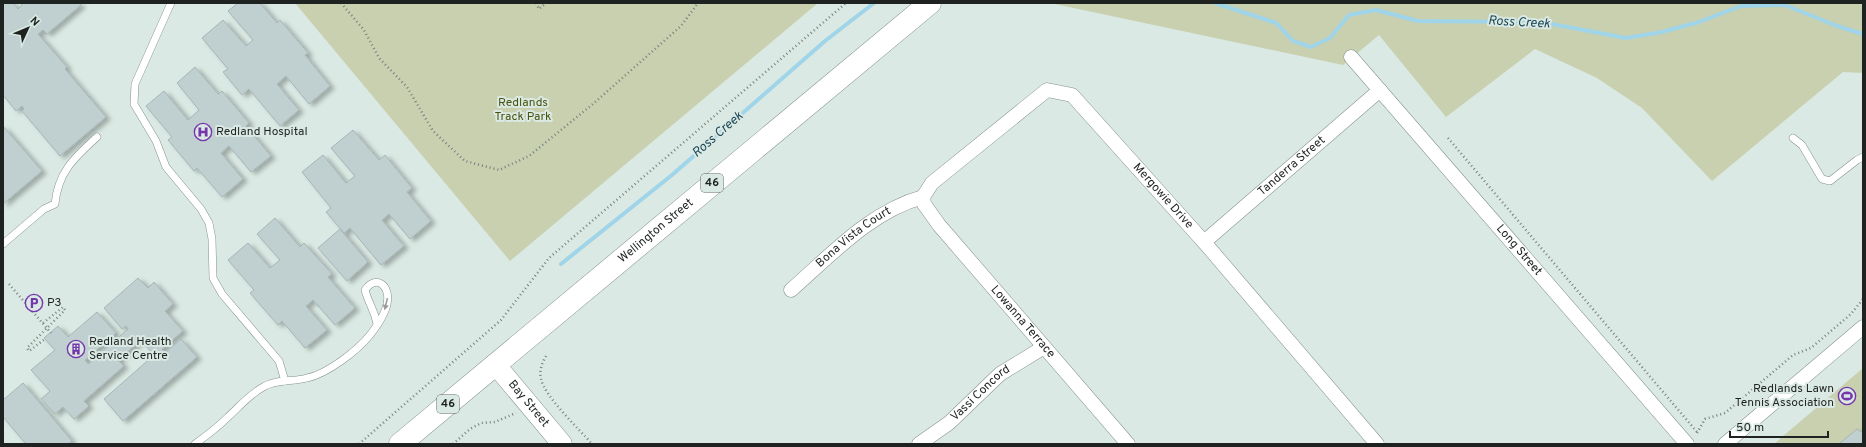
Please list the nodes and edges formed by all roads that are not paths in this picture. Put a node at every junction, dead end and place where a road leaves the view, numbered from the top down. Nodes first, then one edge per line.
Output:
1 (171, 3) edge
2 (930, 3) edge
3 (1351, 57) dead end
4 (1380, 90) junction
5 (97, 137) dead end
6 (1793, 138) dead end
7 (1863, 157) edge
8 (923, 197) junction
9 (1204, 242) junction
10 (3, 244) edge
11 (791, 290) dead end
12 (377, 324) junction
13 (1863, 327) edge
14 (1044, 347) junction
15 (495, 364) junction
16 (285, 380) junction
17 (1692, 440) edge
18 (195, 444) edge
19 (400, 444) edge
20 (562, 444) edge
21 (920, 444) edge
22 (1128, 444) edge
23 (1377, 444) edge
24 (1725, 444) edge

1 - 16 lane
2 - 15 main road, Wellington Street / 46
3 - 4 street, Long Street
4 - 9 street, Tanderra Street
4 - 17 street, Long Street
5 - 10 lane
6 - 7 lane
8 - 9 street, Mergowie Drive
8 - 11 street, Bona Vista Court
8 - 14 street, Lowanna Terrace
9 - 23 street, Mergowie Drive
12 -> 12 lane
12 - 16 lane
13 - 24 street
14 - 21 street, Vassi Concord
14 - 22 street, Lowanna Terrace
15 - 19 main road, Wellington Street / 46
15 - 20 street, Bay Street
16 - 18 lane

